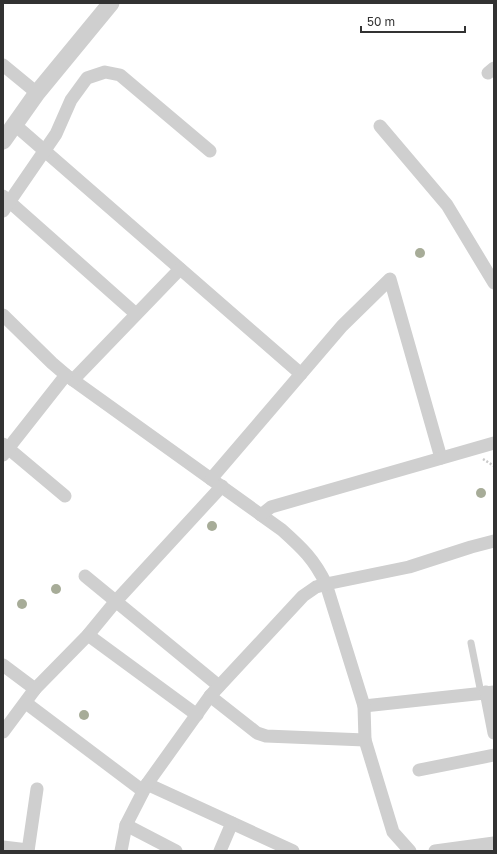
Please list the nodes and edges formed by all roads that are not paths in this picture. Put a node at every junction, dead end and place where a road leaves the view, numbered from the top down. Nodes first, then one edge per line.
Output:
1 (111, 3) edge
2 (3, 65) edge
3 (37, 93) junction
4 (15, 125) junction
5 (380, 126) dead end
6 (3, 141) edge
7 (45, 151) junction
8 (210, 151) dead end
9 (5, 203) edge
10 (180, 269) junction
11 (494, 284) edge
12 (3, 314) edge
13 (136, 314) junction
14 (300, 374) junction
15 (70, 377) junction
16 (494, 443) edge
17 (5, 449) edge
18 (441, 458) junction
19 (216, 483) junction
20 (65, 496) dead end
21 (261, 515) junction
22 (494, 542) edge
23 (86, 576) dead end
24 (326, 584) junction
25 (116, 601) junction
26 (88, 635) junction
27 (471, 643) dead end
28 (3, 665) edge
29 (219, 686) junction
30 (35, 689) junction
31 (487, 692) edge
32 (210, 696) junction
33 (26, 703) junction
34 (364, 706) junction
35 (196, 715) junction
36 (3, 732) edge
37 (494, 733) edge
38 (365, 740) junction
39 (494, 755) edge
40 (419, 770) dead end
41 (145, 787) junction
42 (37, 789) dead end
43 (232, 823) junction
44 (126, 825) junction
45 (494, 843) edge
46 (3, 847) edge
47 (28, 851) edge
48 (121, 851) edge
49 (176, 851) edge
50 (220, 851) edge
51 (293, 851) edge
52 (410, 851) edge
53 (435, 851) edge

1 - 3 street
2 - 3 street
3 - 4 street
4 - 6 street
4 - 7 street
5 - 11 street
7 - 8 street
7 - 9 street
7 - 10 street
9 - 13 street
10 - 13 street
10 - 14 street
12 - 15 street
13 - 15 street
14 - 18 street
14 - 19 street
15 - 17 street
15 - 19 street
16 - 18 street
17 - 20 street
18 - 21 street
19 - 21 street
19 - 25 street
21 - 24 street
22 - 24 street
23 - 25 street
24 - 29 street
24 - 34 street
25 - 26 street
25 - 29 street
26 - 30 street
26 - 35 street
27 - 31 lane
28 - 30 street
29 - 32 street
30 - 33 street
31 - 34 street
31 - 37 street
32 - 35 street
32 - 38 street
33 - 36 street
33 - 41 street
34 - 38 street
35 - 41 street
38 - 52 street
39 - 40 street
41 - 43 street
41 - 44 street
42 - 47 street
43 - 50 street
43 - 51 street
44 - 48 street
44 - 49 street
45 - 53 street
46 - 47 street

